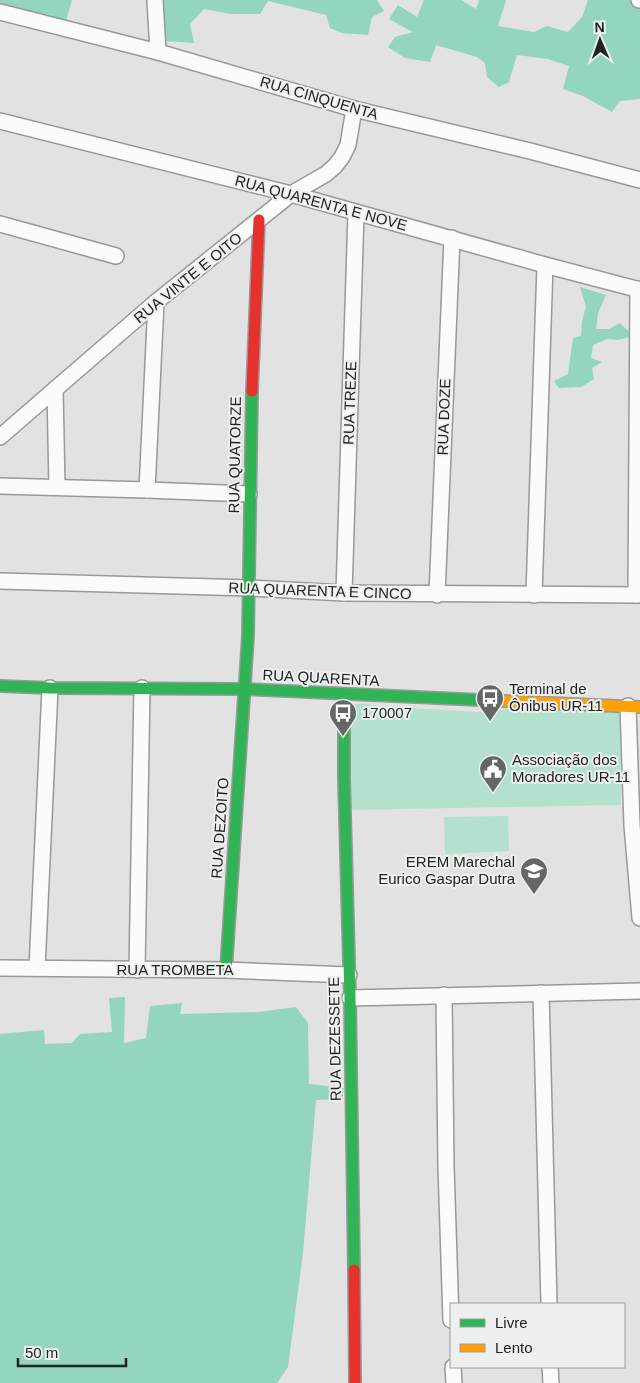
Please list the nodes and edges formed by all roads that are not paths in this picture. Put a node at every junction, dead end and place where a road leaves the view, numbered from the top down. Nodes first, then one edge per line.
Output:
1 (155, 0) edge
2 (0, 12) edge
3 (158, 52) junction
4 (354, 109) junction
5 (0, 121) edge
6 (640, 180) edge
7 (291, 194) junction
8 (356, 213) junction
9 (259, 220) junction
10 (0, 224) edge
11 (452, 238) junction
12 (116, 256) dead end
13 (546, 265) junction
14 (639, 289) edge
15 (156, 302) junction
16 (55, 389) junction
17 (0, 437) edge
18 (0, 486) edge
19 (57, 487) junction
20 (147, 490) junction
21 (249, 494) junction
22 (0, 581) edge
23 (250, 588) junction
24 (344, 593) junction
25 (437, 595) junction
26 (534, 595) junction
27 (638, 595) edge
28 (0, 686) edge
29 (50, 688) junction
30 (142, 688) junction
31 (246, 689) junction
32 (344, 694) junction
33 (634, 707) edge
34 (636, 828) edge
35 (640, 898) edge
36 (640, 918) edge
37 (0, 968) edge
38 (37, 968) junction
39 (137, 970) junction
40 (226, 970) junction
41 (349, 975) junction
42 (640, 991) edge
43 (541, 993) junction
44 (444, 995) junction
45 (350, 998) junction
46 (450, 1303) edge
47 (549, 1303) edge
48 (453, 1368) edge
49 (550, 1368) edge
50 (354, 1383) edge
51 (454, 1383) edge
52 (551, 1383) edge

1 - 3 street
2 - 3 street, RUA CINQUENTA
3 - 4 street, RUA CINQUENTA
4 - 6 street, RUA CINQUENTA
4 - 7 street, RUA VINTE E OITO
5 - 7 street, RUA QUARENTA E NOVE
7 - 8 street, RUA QUARENTA E NOVE
7 - 9 street, RUA VINTE E OITO
8 - 11 street, RUA QUARENTA E NOVE
8 - 24 street, RUA TREZE
9 - 15 street, RUA VINTE E OITO
9 - 21 street, RUA QUATORZE
10 - 12 street
11 - 13 street, RUA QUARENTA E NOVE
11 - 25 street, RUA DOZE
13 - 14 street, RUA QUARENTA E NOVE
13 - 26 street
14 - 27 street
15 - 16 street, RUA VINTE E OITO
15 - 20 street
16 - 17 street, RUA VINTE E OITO
16 - 19 street
18 - 19 street
19 - 20 street
20 - 21 street
21 - 23 street, RUA QUATORZE
22 - 23 street, RUA QUARENTA E CINCO
23 - 24 street, RUA QUARENTA E CINCO
23 - 31 street, RUA QUATORZE
24 - 25 street, RUA QUARENTA E CINCO
25 - 26 street, RUA QUARENTA E CINCO
26 - 27 street, RUA QUARENTA E CINCO
28 - 29 street, RUA QUARENTA
29 - 30 street, RUA QUARENTA
29 - 38 street
30 - 31 street, RUA QUARENTA
30 - 39 street
31 - 32 street, RUA QUARENTA
31 - 40 street, RUA DEZOITO
32 - 33 street, RUA QUARENTA
32 - 41 street, RUA DEZESSETE
33 - 34 street
34 - 35 street
35 - 36 street
37 - 38 street, RUA TROMBETA
38 - 39 street, RUA TROMBETA
39 - 40 street, RUA TROMBETA
40 - 41 street, RUA TROMBETA
41 - 45 street, RUA DEZESSETE
42 - 43 street
43 - 44 street
43 - 47 street
44 - 45 street
44 - 46 street
45 - 50 street, RUA DEZESSETE
48 - 51 street
49 - 52 street

